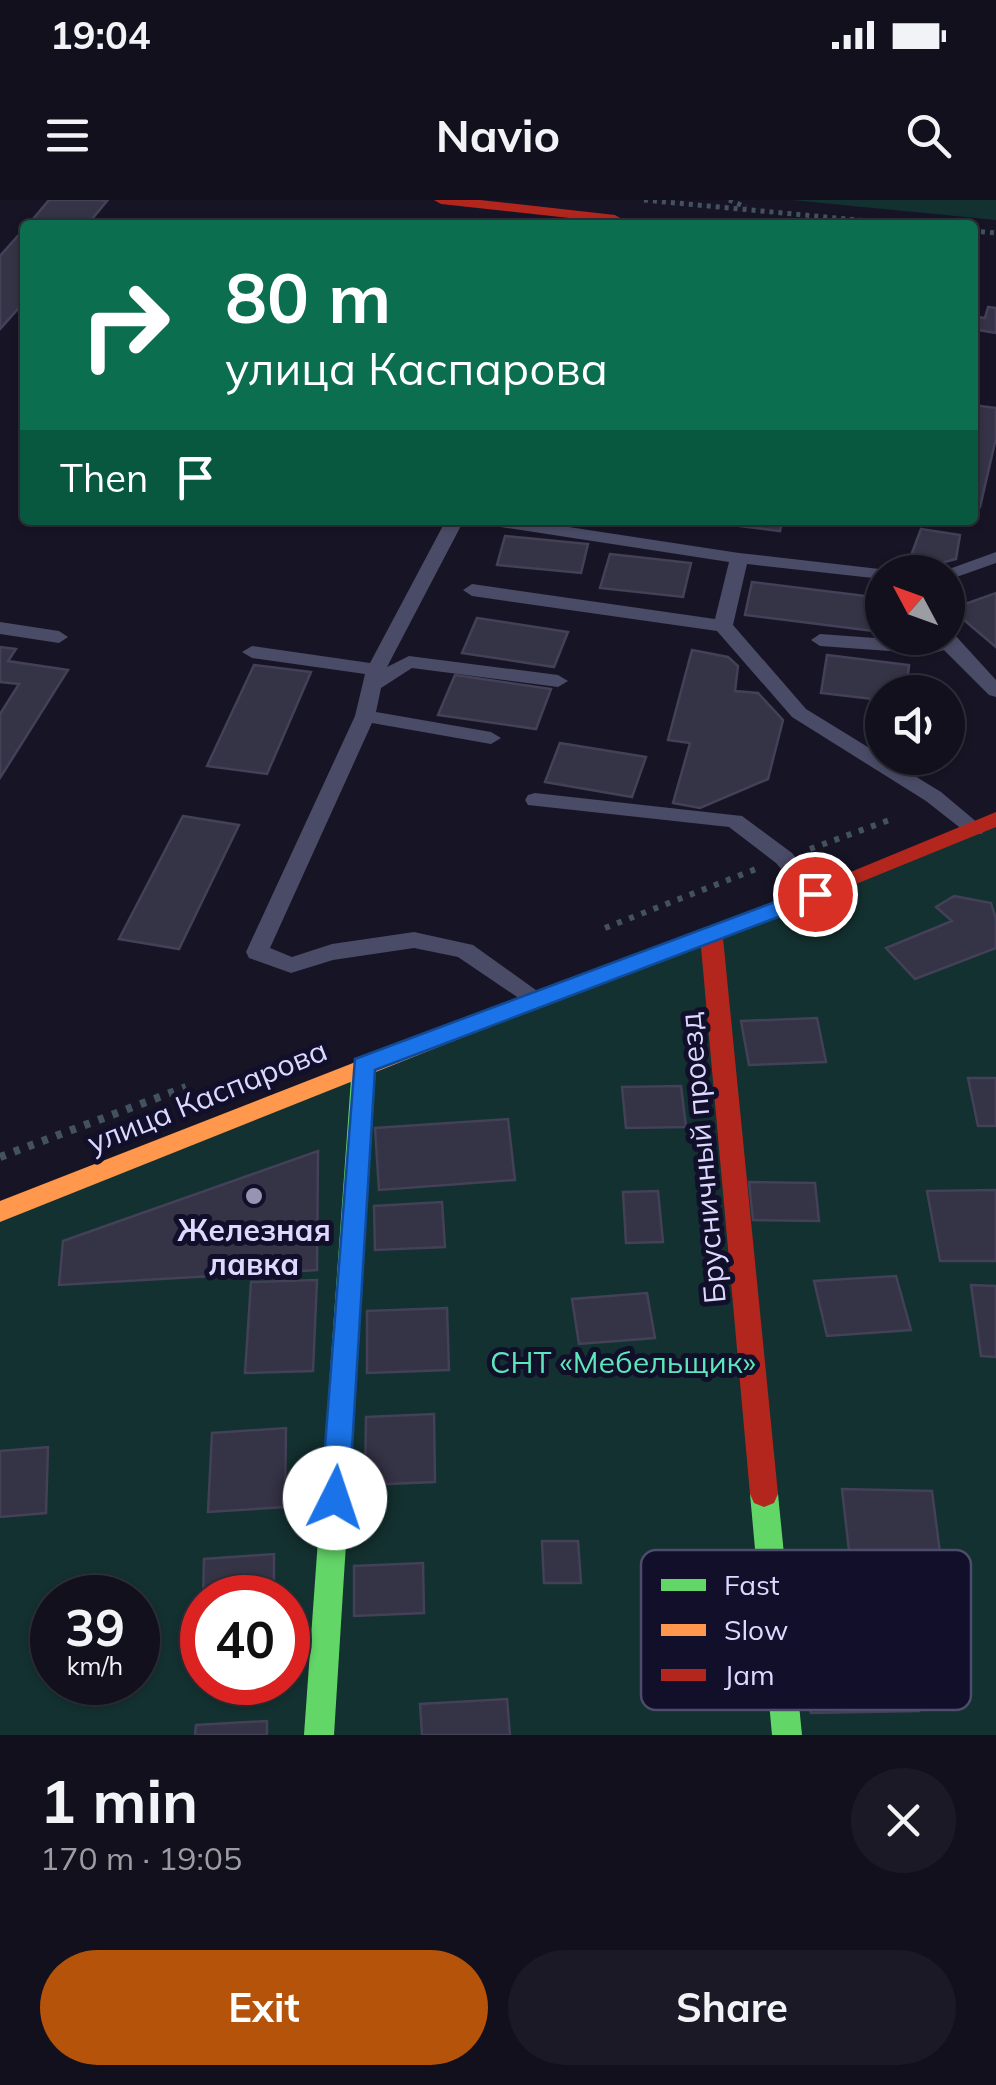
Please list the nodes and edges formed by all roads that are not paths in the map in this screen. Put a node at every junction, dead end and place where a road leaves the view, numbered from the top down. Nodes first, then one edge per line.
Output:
1 (440, 200) edge
2 (596, 220) edge
3 (451, 525) edge
4 (521, 525) edge
5 (996, 557) edge
6 (738, 558) junction
7 (965, 568) edge
8 (865, 572) edge
9 (472, 590) dead end
10 (724, 626) junction
11 (0, 628) edge
12 (59, 637) dead end
13 (820, 640) dead end
14 (865, 643) edge
15 (252, 652) dead end
16 (961, 655) edge
17 (375, 677) junction
18 (558, 681) dead end
19 (996, 691) edge
20 (364, 716) junction
21 (490, 738) dead end
22 (534, 800) dead end
23 (985, 824) edge
24 (815, 894) junction
25 (712, 934) junction
26 (532, 999) junction
27 (364, 1065) junction
28 (0, 1212) edge
29 (769, 1550) edge
30 (784, 1710) edge
31 (319, 1735) edge
32 (786, 1735) edge

1 - 2 street
3 - 17 lane
4 - 6 lane
5 - 7 lane
6 - 8 lane
6 - 10 lane
9 - 10 lane
10 - 23 lane
11 - 12 lane
13 - 14 lane
15 - 17 lane
16 - 19 lane
17 - 18 lane
17 - 20 lane
20 - 21 lane
20 - 26 lane
22 - 24 lane
23 - 24 street, улица Каспарова
24 - 25 street, улица Каспарова
25 - 26 street, улица Каспарова
25 - 29 street, Брусничный проезд
26 - 27 street, улица Каспарова
27 - 28 street, улица Каспарова
27 - 31 street
30 - 32 street, Брусничный проезд

